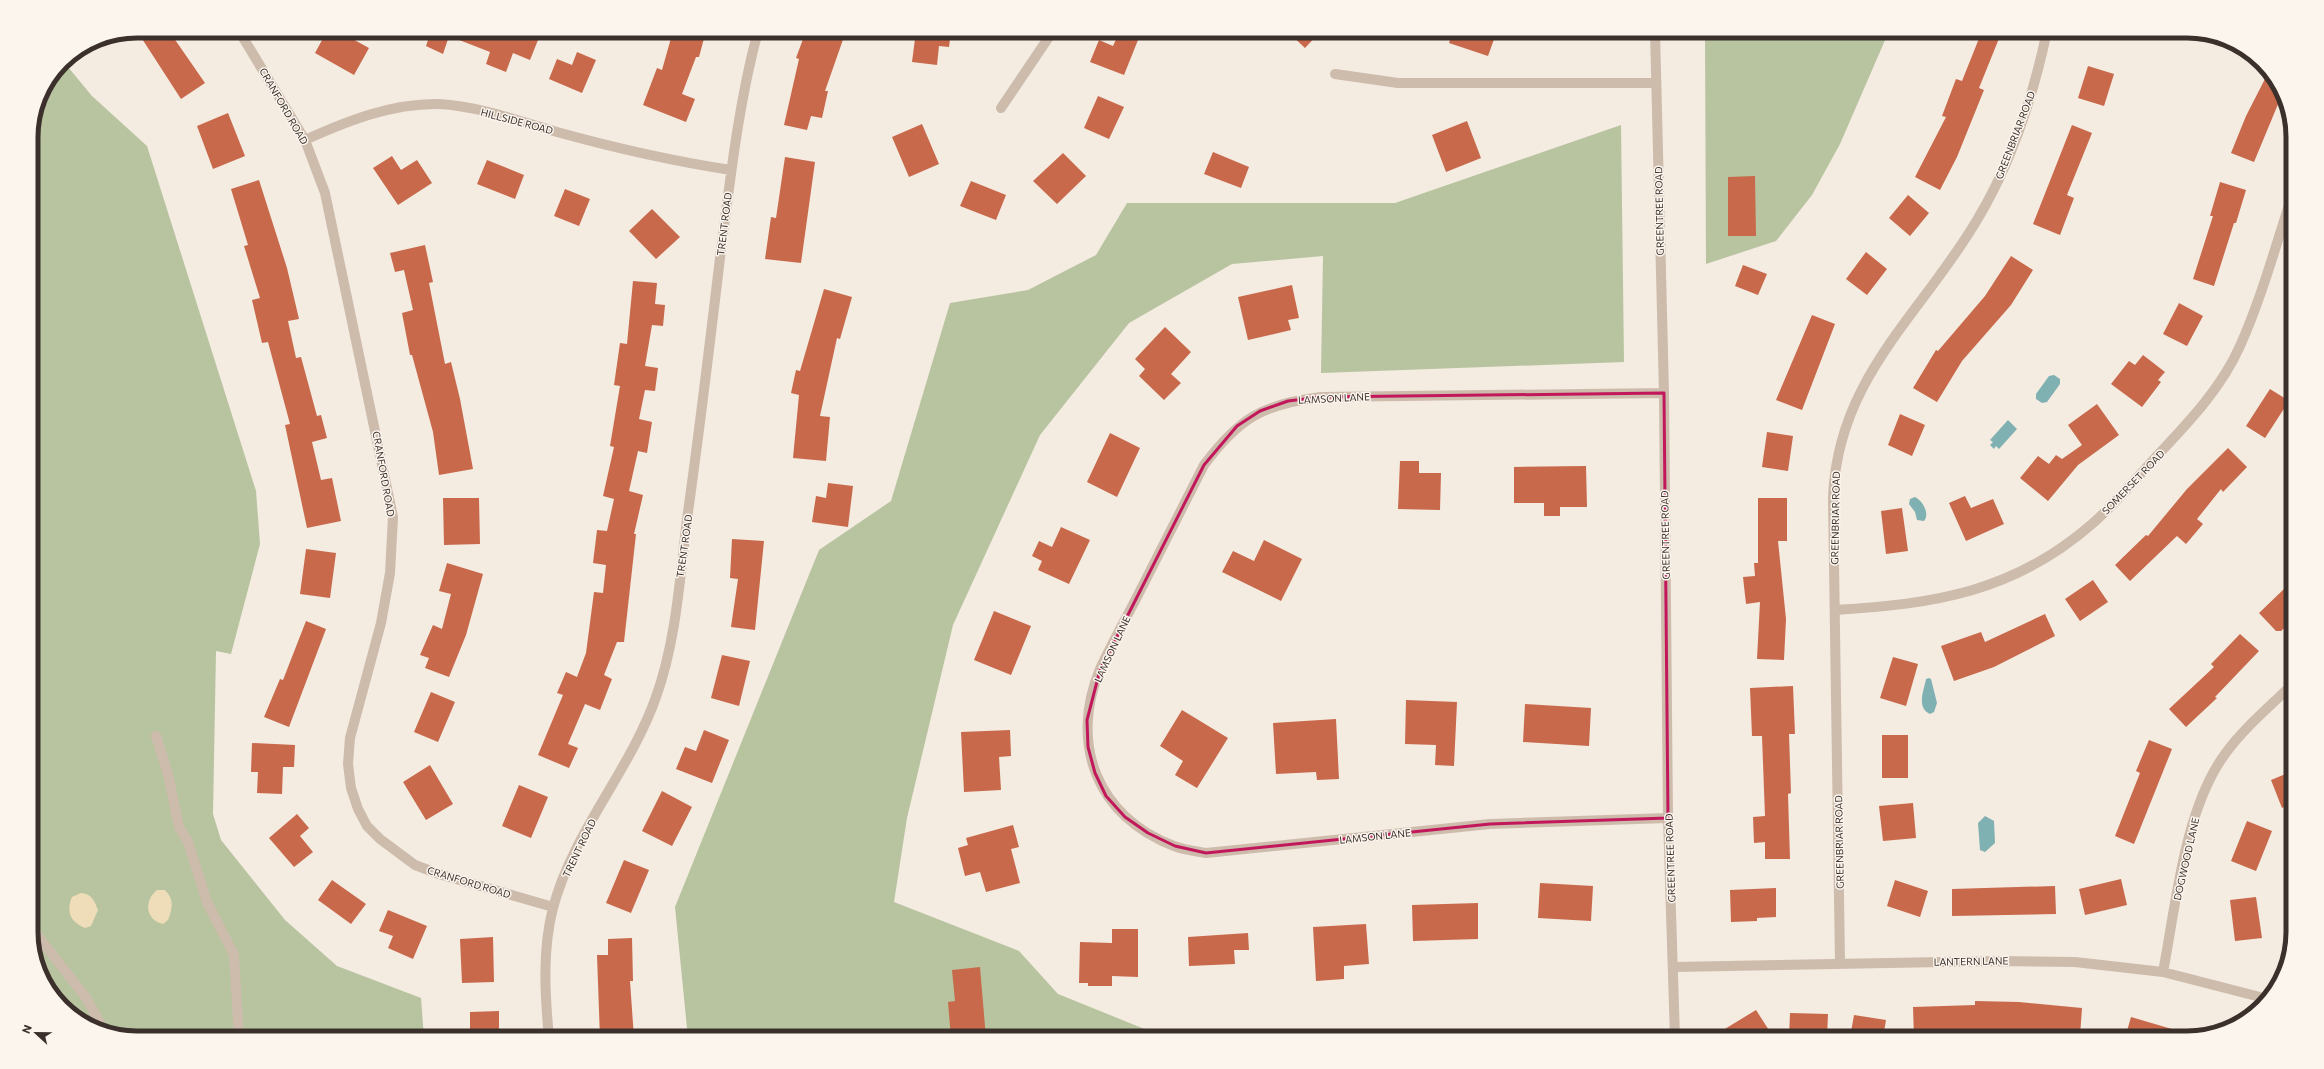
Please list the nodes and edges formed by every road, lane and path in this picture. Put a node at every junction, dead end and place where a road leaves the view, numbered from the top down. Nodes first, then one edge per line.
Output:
1 (243, 38) edge
2 (756, 38) edge
3 (1048, 38) edge
4 (1655, 38) edge
5 (2046, 38) edge
6 (1334, 74) dead end
7 (1656, 83) junction
8 (1001, 108) dead end
9 (305, 140) junction
10 (731, 170) junction
11 (2286, 214) edge
12 (1664, 394) junction
13 (1835, 610) junction
14 (2286, 691) edge
15 (156, 736) dead end
16 (1668, 818) junction
17 (553, 907) junction
18 (38, 936) edge
19 (1840, 963) junction
20 (1674, 967) junction
21 (2163, 972) junction
22 (2261, 997) edge
23 (100, 1024) edge
24 (239, 1031) edge
25 (548, 1031) edge
26 (1675, 1031) edge

1 - 9 street, CRANFORD ROAD
2 - 10 street, TRENT ROAD
3 - 8 street
4 - 7 street, GREENTREE ROAD
5 - 13 street, GREENBRIAR ROAD
6 - 7 street
7 - 12 street, GREENTREE ROAD
9 - 10 street, HILLSIDE ROAD
9 - 17 street, CRANFORD ROAD
10 - 17 street, TRENT ROAD
11 - 13 street, SOMERSET ROAD
12 - 16 street, GREENTREE ROAD
12 - 16 street, LAMSON LANE
13 - 19 street, GREENBRIAR ROAD
14 - 21 street, DOGWOOD LANE
15 - 24 street
16 - 20 street, GREENTREE ROAD
17 - 25 street, TRENT ROAD
18 - 23 street
19 - 20 street, LANTERN LANE
19 - 21 street, LANTERN LANE
20 - 26 street, GREENTREE ROAD
21 - 22 street, LANTERN LANE

